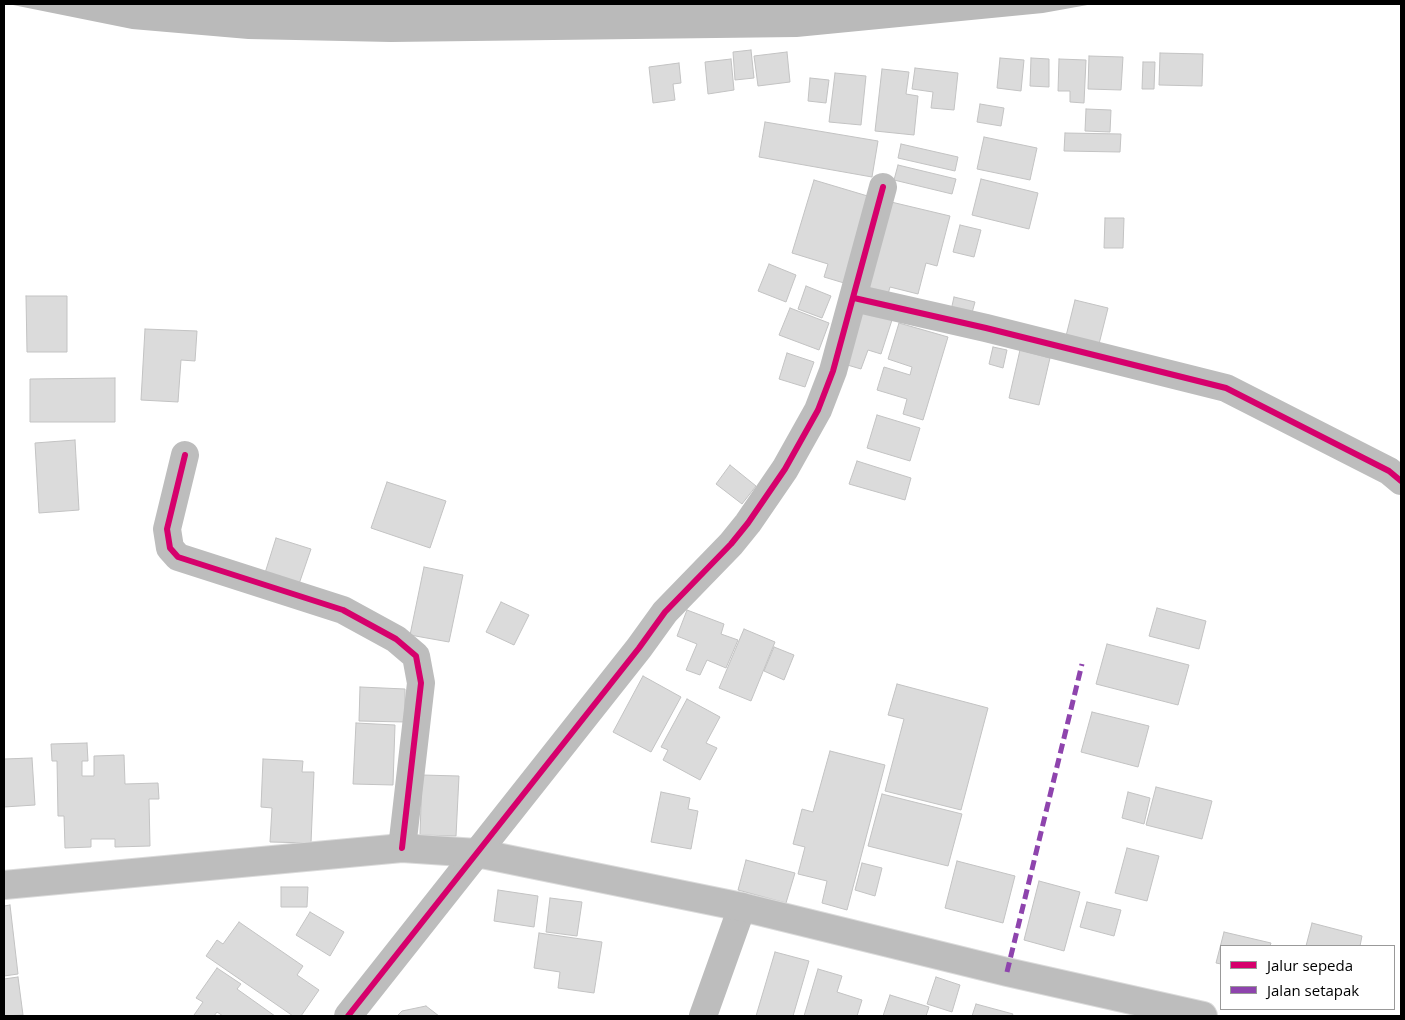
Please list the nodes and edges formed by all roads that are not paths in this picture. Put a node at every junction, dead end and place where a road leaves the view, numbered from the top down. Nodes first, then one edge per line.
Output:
1 (883, 187) dead end
2 (854, 298) junction
3 (185, 455) dead end
4 (1401, 481) edge
5 (402, 848) junction
6 (477, 853) junction
7 (4, 885) edge
8 (742, 907) junction
9 (348, 1016) edge
10 (703, 1016) edge
11 (1202, 1016) edge

1 - 2 main road
2 - 4 main road
2 - 6 main road
3 - 5 main road
5 - 6 main road
5 - 7 main road
6 - 8 main road
6 - 9 main road
8 - 10 main road
8 - 11 main road

